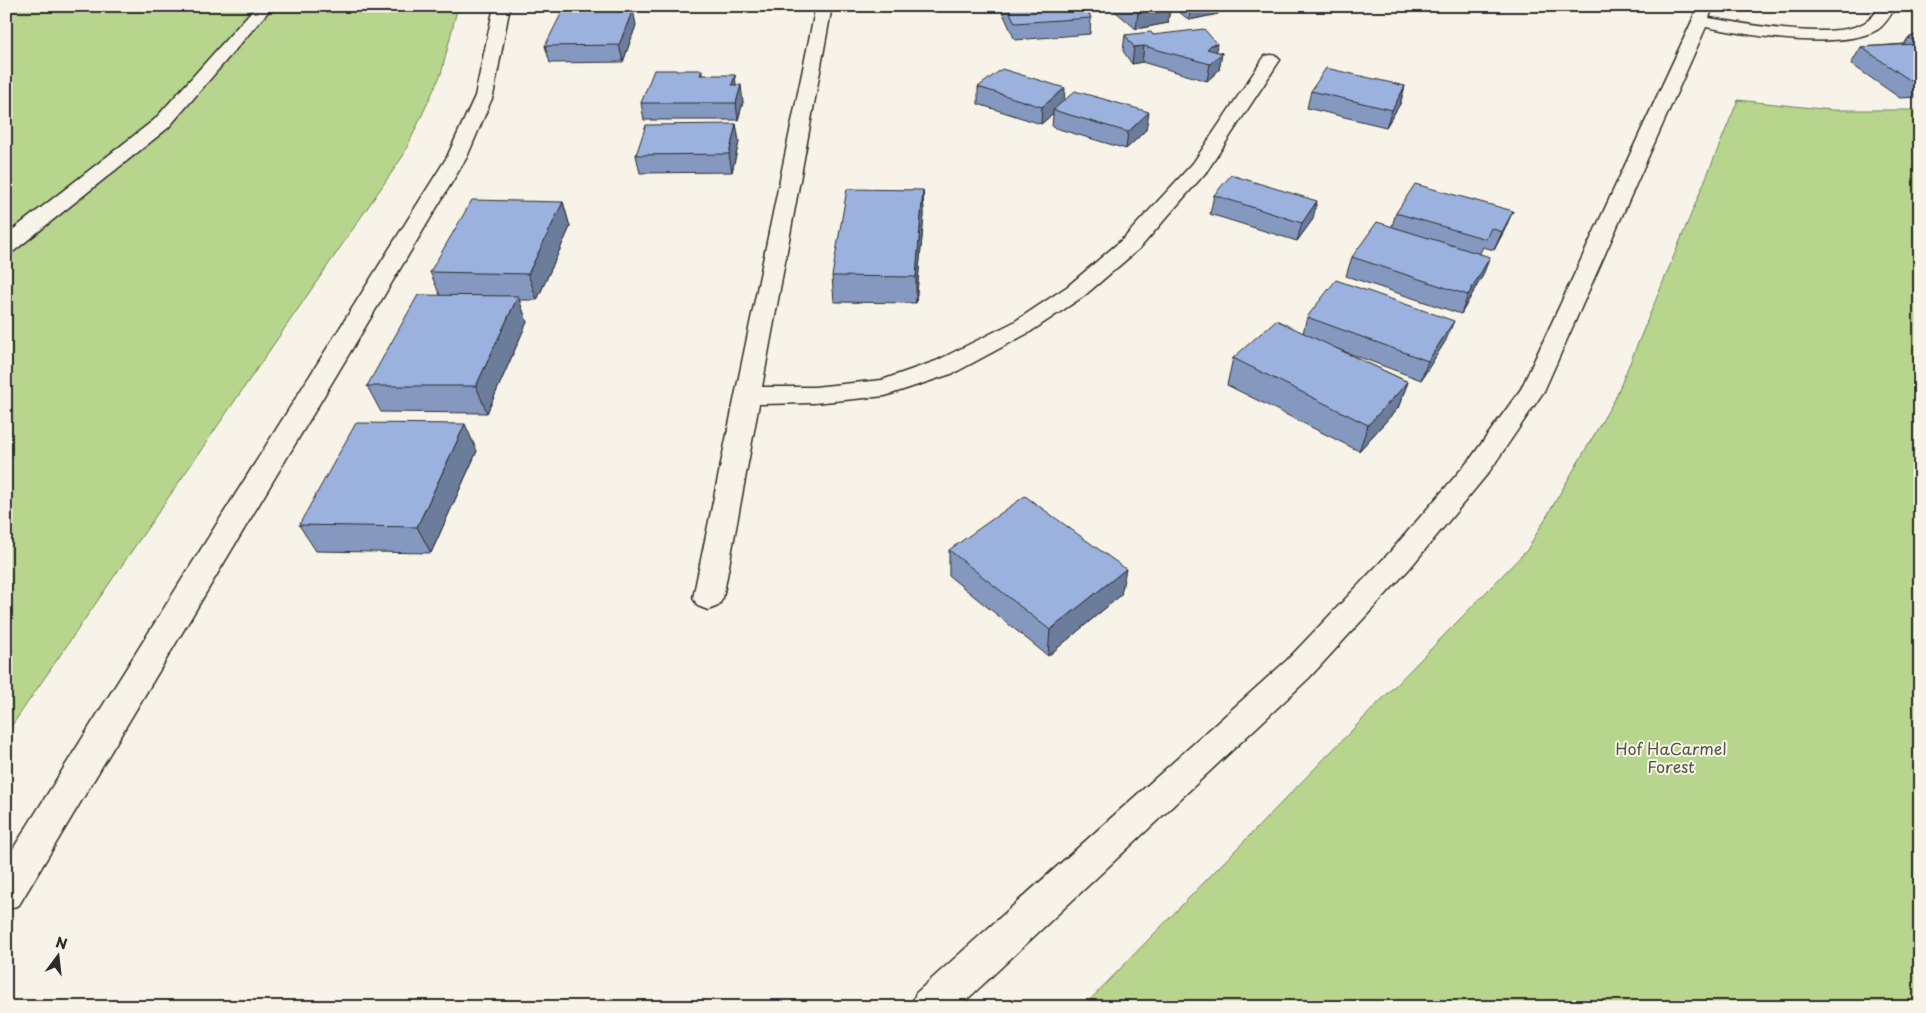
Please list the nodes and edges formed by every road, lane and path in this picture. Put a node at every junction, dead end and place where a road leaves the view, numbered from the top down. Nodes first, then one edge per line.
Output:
1 (265, 6) edge
2 (502, 6) edge
3 (824, 6) edge
4 (1888, 6) edge
5 (1702, 14) edge
6 (1271, 60) dead end
7 (6, 246) edge
8 (747, 396) junction
9 (708, 598) dead end
10 (6, 894) edge
11 (930, 1007) edge

1 - 7 street
2 - 10 street
3 - 8 street
4 - 5 street
5 - 11 street
6 - 8 street
8 - 9 street

